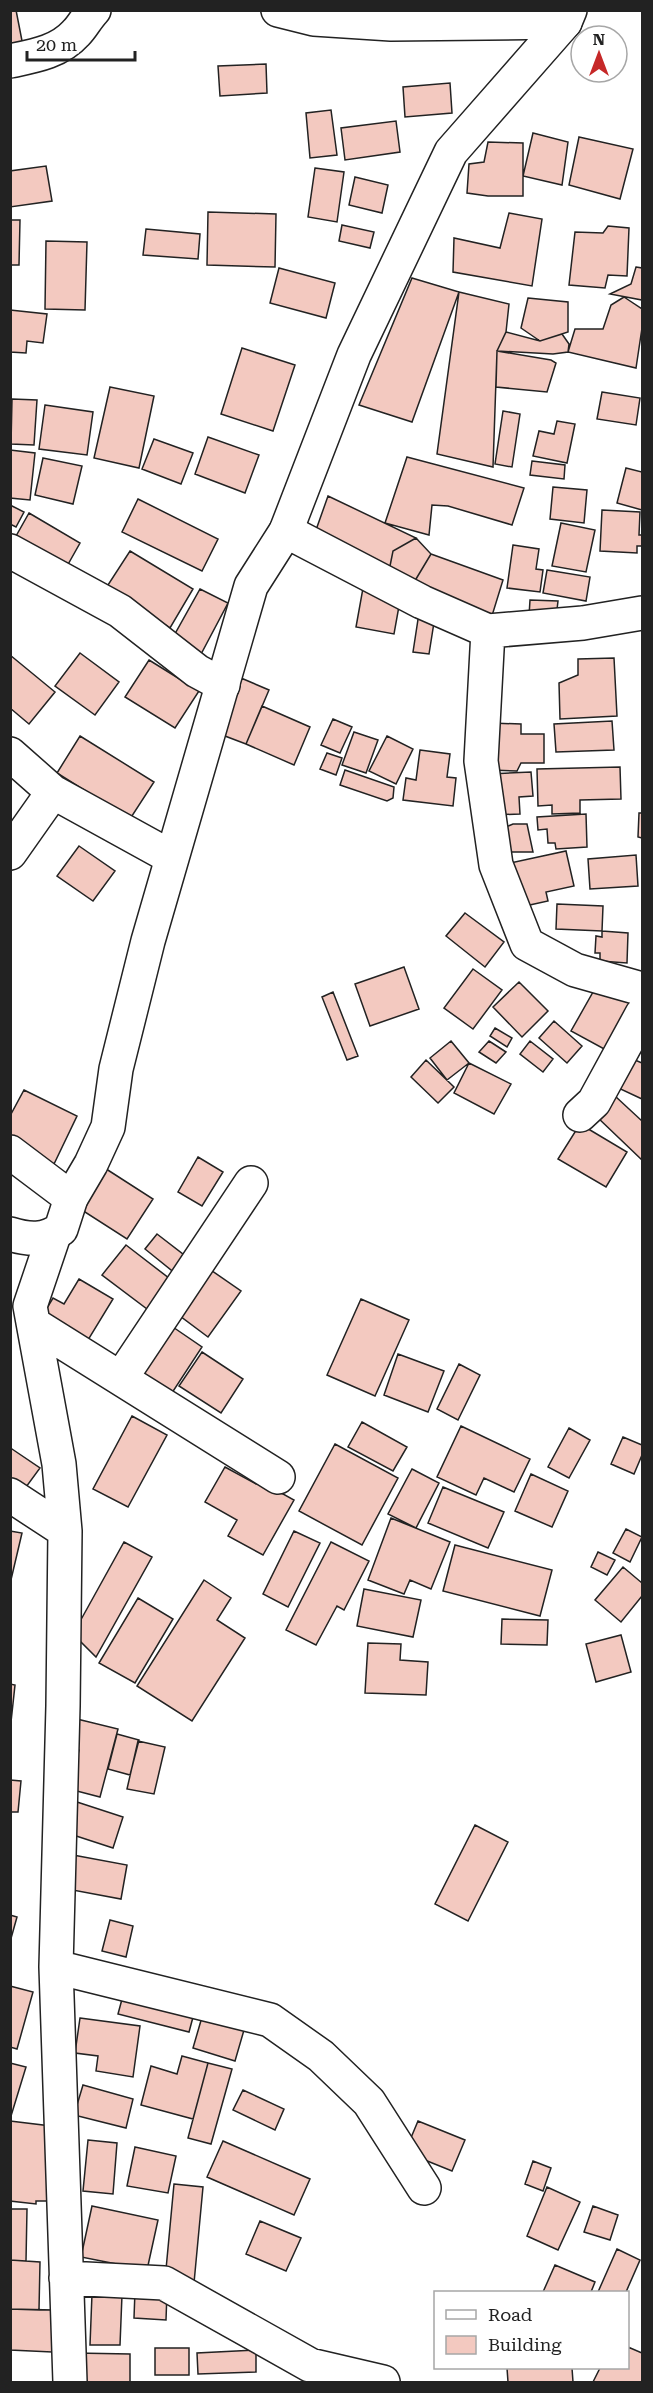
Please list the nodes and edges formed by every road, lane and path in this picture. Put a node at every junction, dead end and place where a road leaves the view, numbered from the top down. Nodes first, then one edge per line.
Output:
1 (94, 10) edge
2 (279, 10) edge
3 (567, 16) edge
4 (10, 61) edge
5 (286, 531) junction
6 (10, 551) edge
7 (642, 613) edge
8 (488, 631) junction
9 (223, 685) junction
10 (10, 754) edge
11 (53, 792) junction
12 (10, 853) edge
13 (171, 857) junction
14 (642, 989) edge
15 (642, 1014) edge
16 (580, 1115) dead end
17 (10, 1152) edge
18 (251, 1183) dead end
19 (71, 1198) junction
20 (10, 1234) edge
21 (54, 1234) junction
22 (35, 1325) junction
23 (122, 1378) junction
24 (278, 1477) dead end
25 (10, 1494) edge
26 (65, 1531) junction
27 (56, 1967) junction
28 (424, 2188) dead end
29 (66, 2278) junction
30 (70, 2382) edge
31 (383, 2382) edge

1 - 4 street
2 - 3 street
3 - 5 street
5 - 8 street
5 - 9 street
6 - 9 street
7 - 8 street
8 - 14 street
9 - 13 street
10 - 11 street
11 - 12 street
11 - 13 street
13 - 19 street
15 - 16 street
17 - 19 street
18 - 23 street
19 - 21 street
20 - 21 street
21 - 22 street
22 - 23 street
22 - 26 street
23 - 24 street
25 - 26 street
26 - 27 street
27 - 28 street
27 - 29 street
29 - 30 street
29 - 31 street

